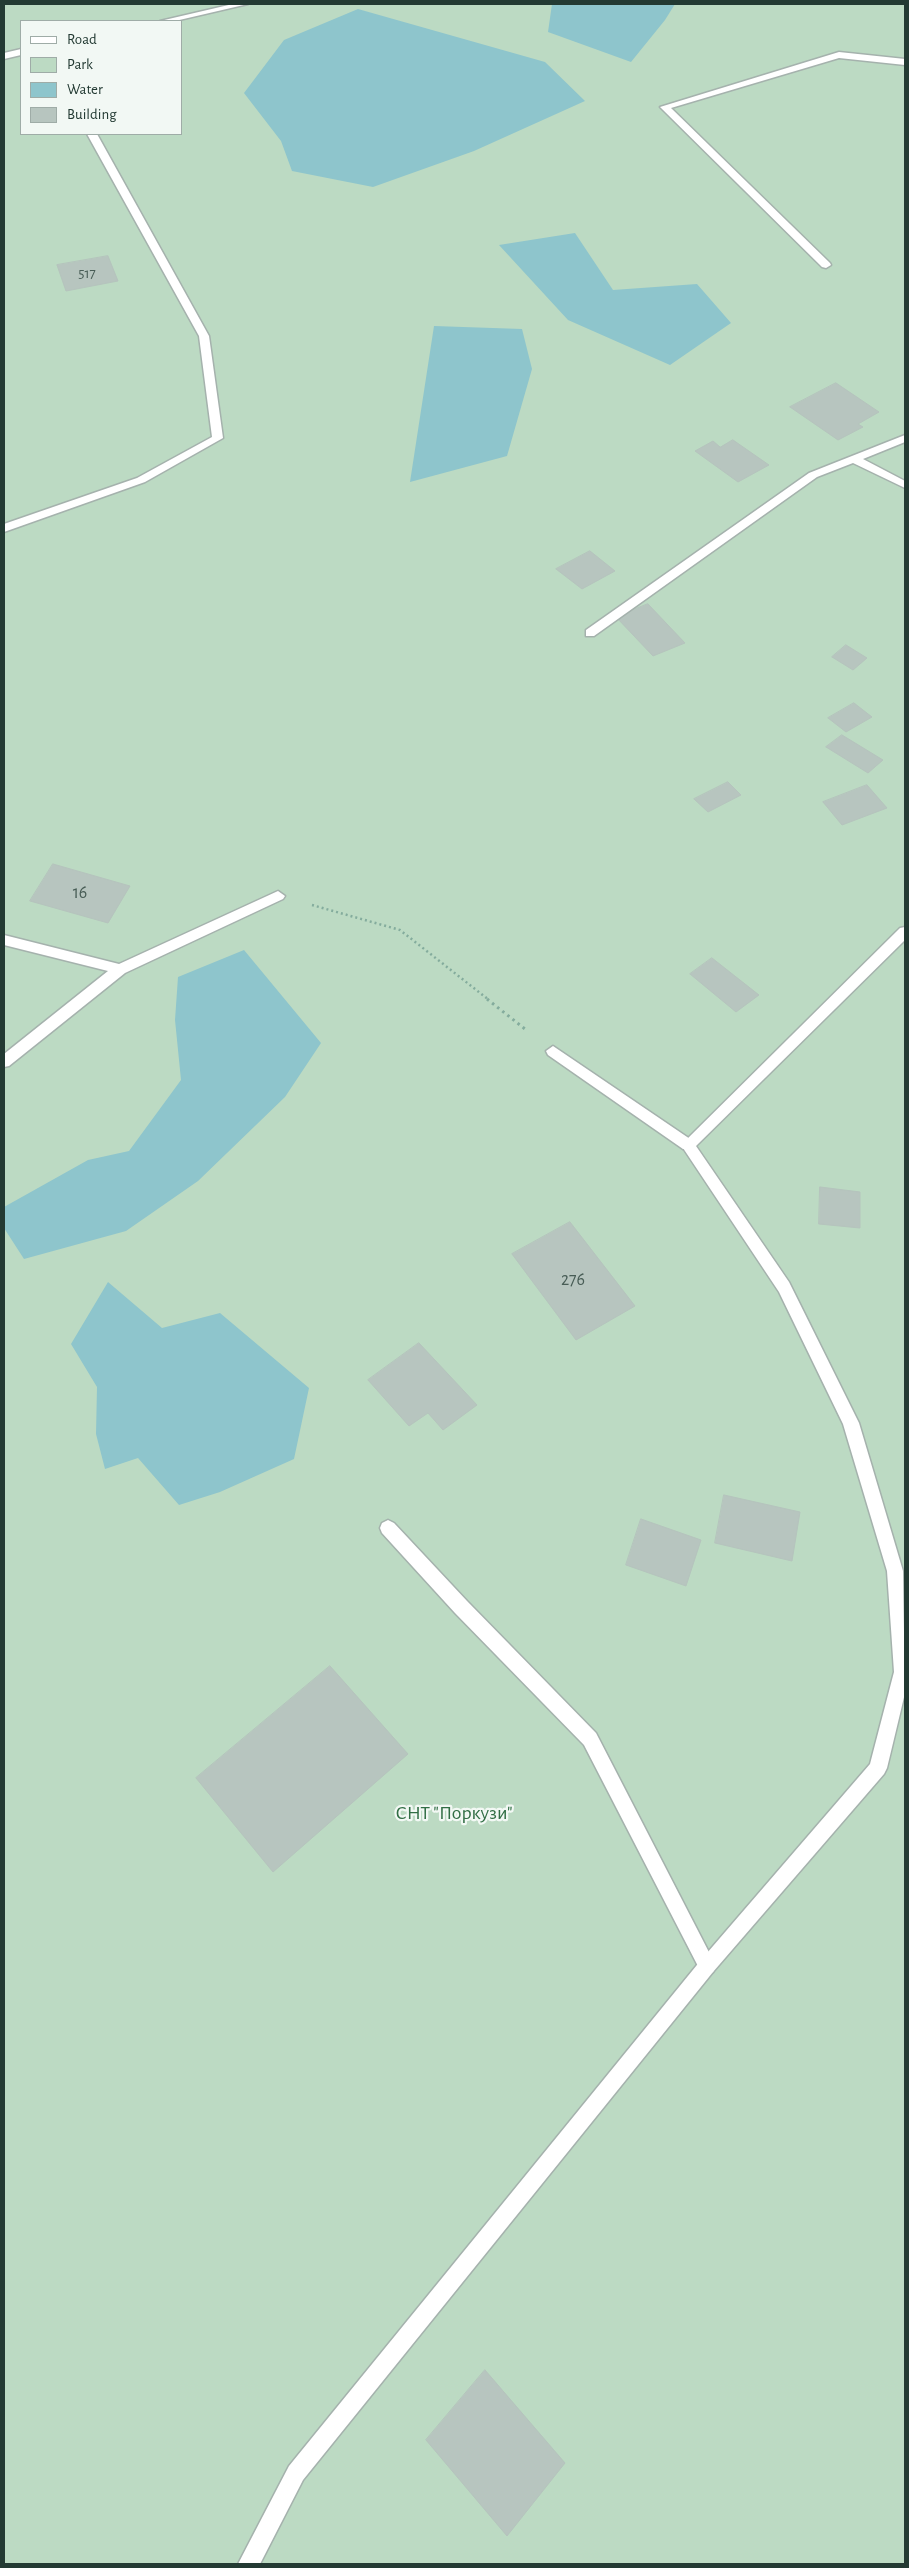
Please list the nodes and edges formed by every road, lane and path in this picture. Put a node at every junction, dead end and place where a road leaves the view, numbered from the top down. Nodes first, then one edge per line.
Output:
1 (244, 4) edge
2 (169, 20) edge
3 (20, 52) edge
4 (4, 56) edge
5 (905, 62) edge
6 (93, 135) edge
7 (826, 265) dead end
8 (905, 438) edge
9 (853, 458) junction
10 (905, 485) edge
11 (4, 528) edge
12 (590, 633) dead end
13 (278, 896) joint
14 (905, 932) edge
15 (4, 940) edge
16 (120, 969) junction
17 (553, 1051) joint
18 (4, 1062) edge
19 (688, 1145) junction
20 (388, 1528) dead end
21 (707, 1966) junction
22 (249, 2564) edge

1 - 2 street
3 - 4 street
5 - 7 street
6 - 11 street
8 - 9 street
9 - 10 street
9 - 12 street
13 - 16 street
13 - 17 path
14 - 19 street
15 - 16 street
16 - 18 street
17 - 19 street
19 - 21 street
20 - 21 street
21 - 22 street

